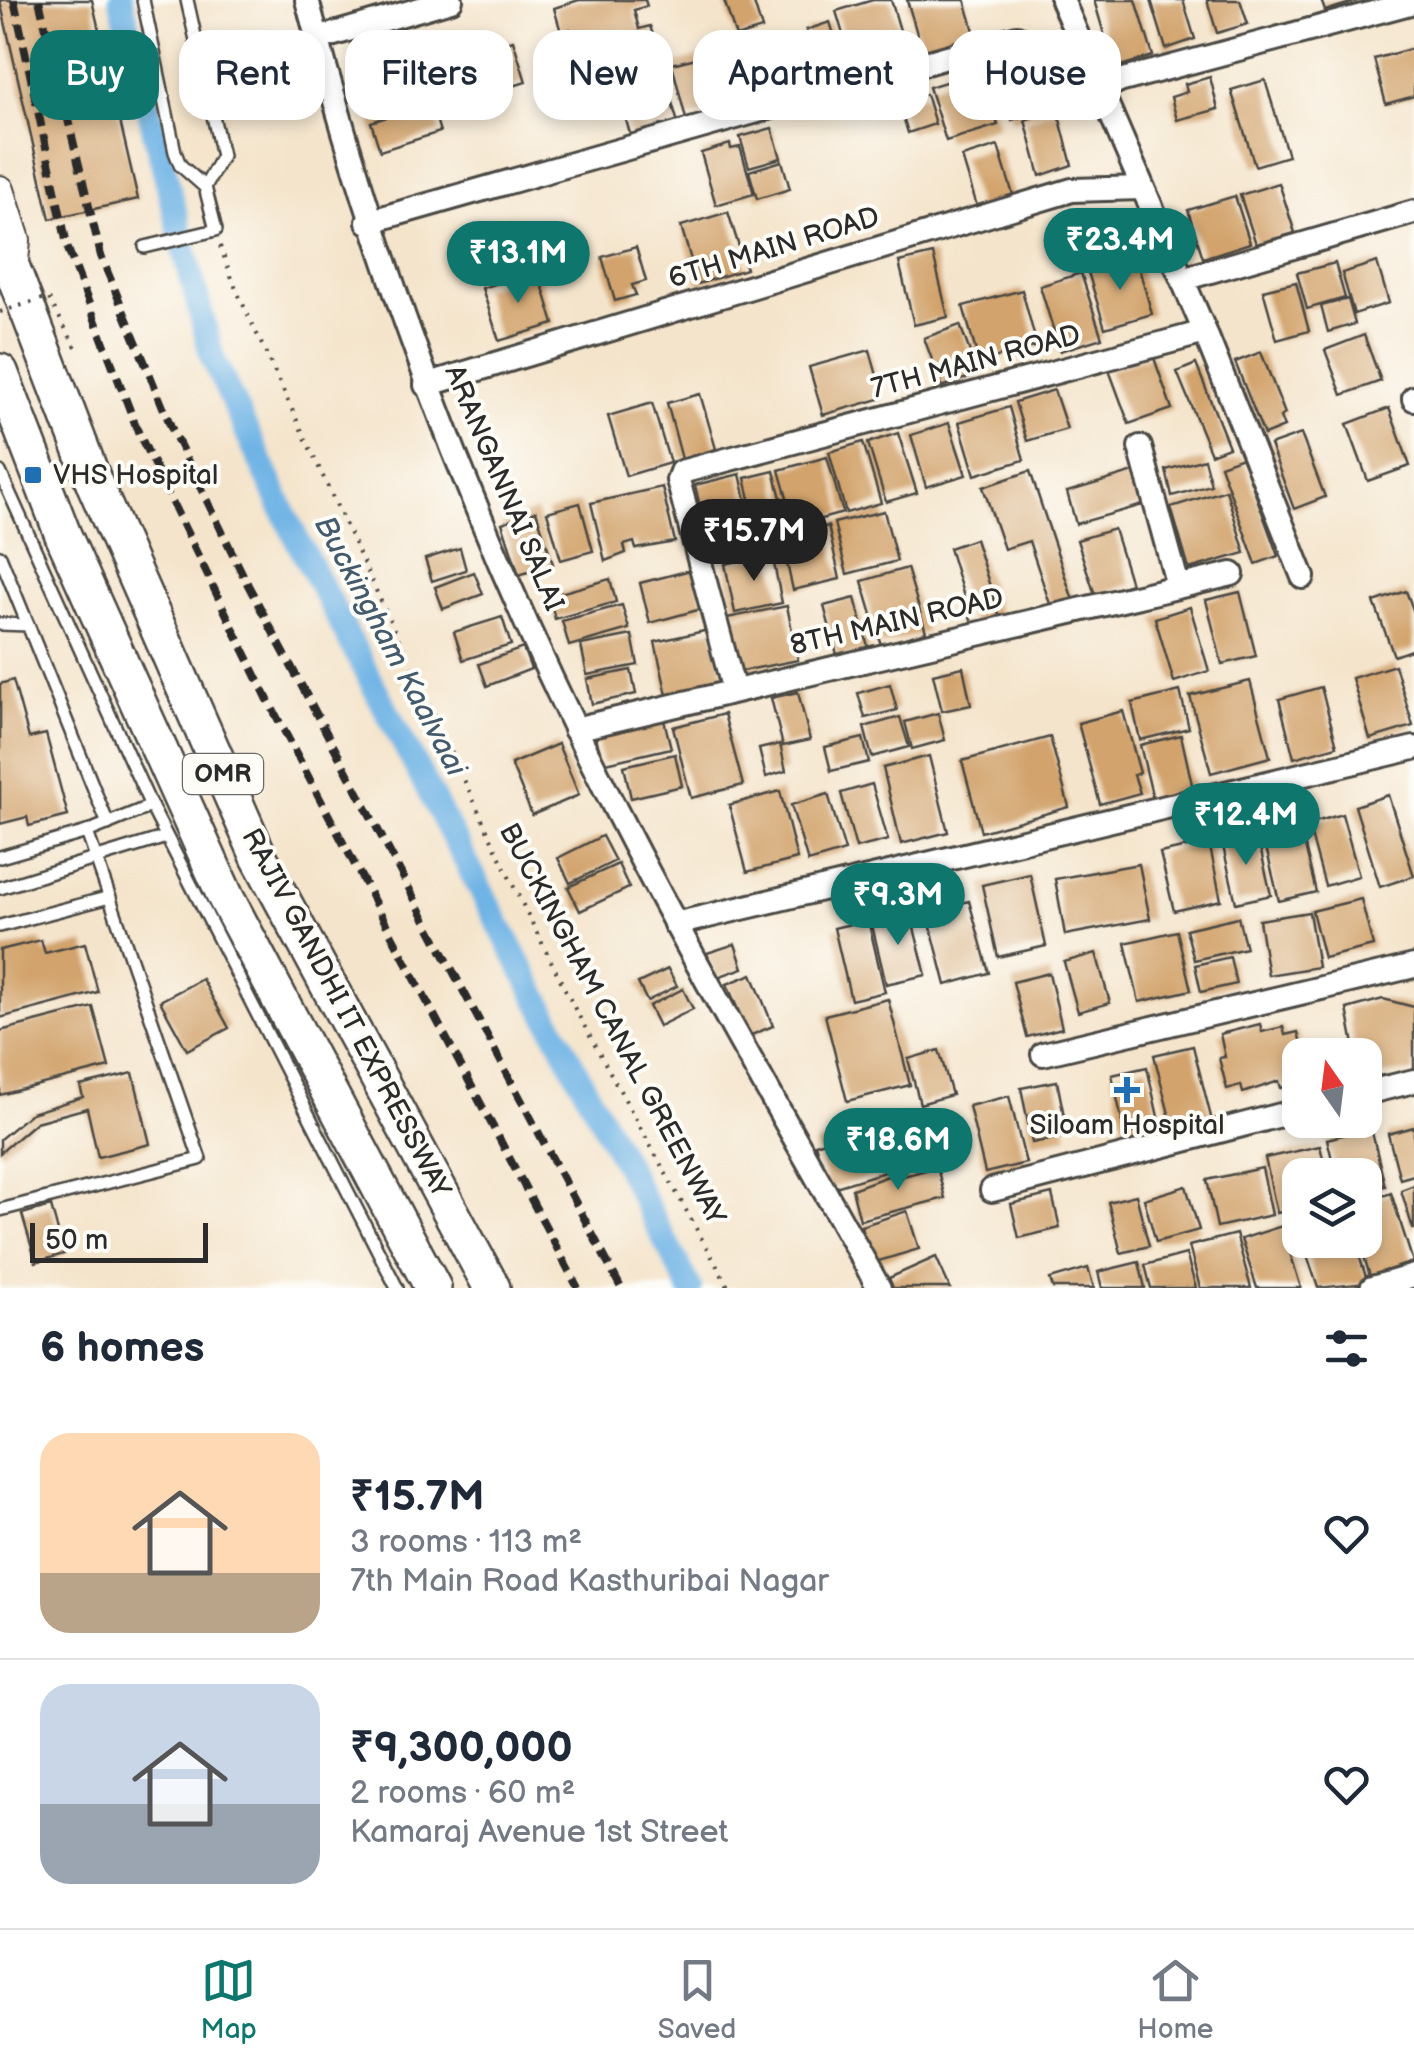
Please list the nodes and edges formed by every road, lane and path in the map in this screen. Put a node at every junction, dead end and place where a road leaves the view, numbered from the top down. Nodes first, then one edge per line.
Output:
1 (143, 0) edge
2 (187, 0) edge
3 (306, 0) edge
4 (451, 0) edge
5 (1062, 0) edge
6 (1414, 2) edge
7 (314, 30) edge
8 (1074, 30) edge
9 (325, 37) edge
10 (949, 56) edge
11 (325, 68) edge
12 (1121, 81) edge
13 (1112, 120) edge
14 (206, 187) junction
15 (1142, 188) junction
16 (0, 190) edge
17 (1414, 212) edge
18 (368, 222) junction
19 (209, 232) junction
20 (0, 237) edge
21 (145, 247) dead end
22 (6, 264) edge
23 (1183, 279) junction
24 (0, 312) edge
25 (1205, 332) junction
26 (79, 353) dead end
27 (0, 372) edge
28 (426, 385) junction
29 (1140, 448) dead end
30 (0, 472) edge
31 (0, 556) edge
32 (1232, 574) dead end
33 (1303, 577) dead end
34 (1178, 586) junction
35 (0, 624) edge
36 (28, 625) junction
37 (734, 691) junction
38 (575, 728) junction
39 (1414, 748) edge
40 (150, 806) junction
41 (108, 824) junction
42 (87, 832) junction
43 (166, 837) junction
44 (0, 857) edge
45 (97, 861) junction
46 (0, 888) edge
47 (110, 898) junction
48 (676, 924) junction
49 (0, 926) edge
50 (1414, 966) edge
51 (1043, 1054) dead end
52 (1414, 1081) edge
53 (1382, 1089) edge
54 (1282, 1115) edge
55 (992, 1190) dead end
56 (0, 1210) edge
57 (1414, 1276) edge
58 (397, 1288) edge
59 (433, 1288) edge
60 (492, 1288) edge
61 (728, 1288) edge
62 (879, 1288) edge
63 (1372, 1288) edge

1 - 14 lane
2 - 14 lane
3 - 7 street, ARANGANNAI SALAI
4 - 9 street
5 - 8 street
6 - 12 street
10 - 18 street
11 - 18 street, ARANGANNAI SALAI
13 - 15 street
14 - 19 lane
15 - 23 street
15 - 28 street, 6TH MAIN ROAD
16 - 22 street
17 - 23 street
18 - 28 street, ARANGANNAI SALAI
19 - 21 lane
19 - 61 path, BUCKINGHAM CANAL GREENWAY
20 - 22 main road, RAJIV GANDHI IT EXPRESSWAY / OMR
22 - 60 main road, RAJIV GANDHI IT EXPRESSWAY / OMR
23 - 25 street
24 - 26 path, bridge
25 - 33 street
25 - 37 street, 7TH MAIN ROAD
27 - 59 main road, RAJIV GANDHI IT EXPRESSWAY / OMR
28 - 38 street, ARANGANNAI SALAI
29 - 34 street
30 - 40 lane
31 - 36 lane
32 - 34 street, 8TH MAIN ROAD
34 - 37 street, 8TH MAIN ROAD
35 - 36 lane
36 - 41 lane
37 - 38 street, 8TH MAIN ROAD
38 - 48 street, ARANGANNAI SALAI
39 - 48 street
40 - 41 lane
40 - 43 lane
41 - 42 lane
42 - 44 lane
42 - 45 lane
43 - 45 lane
43 - 58 lane
45 - 46 lane
45 - 47 lane
47 - 49 lane
47 - 56 lane
48 - 62 street, ARANGANNAI SALAI
50 - 51 street
52 - 53 street
54 - 55 street
57 - 63 street

